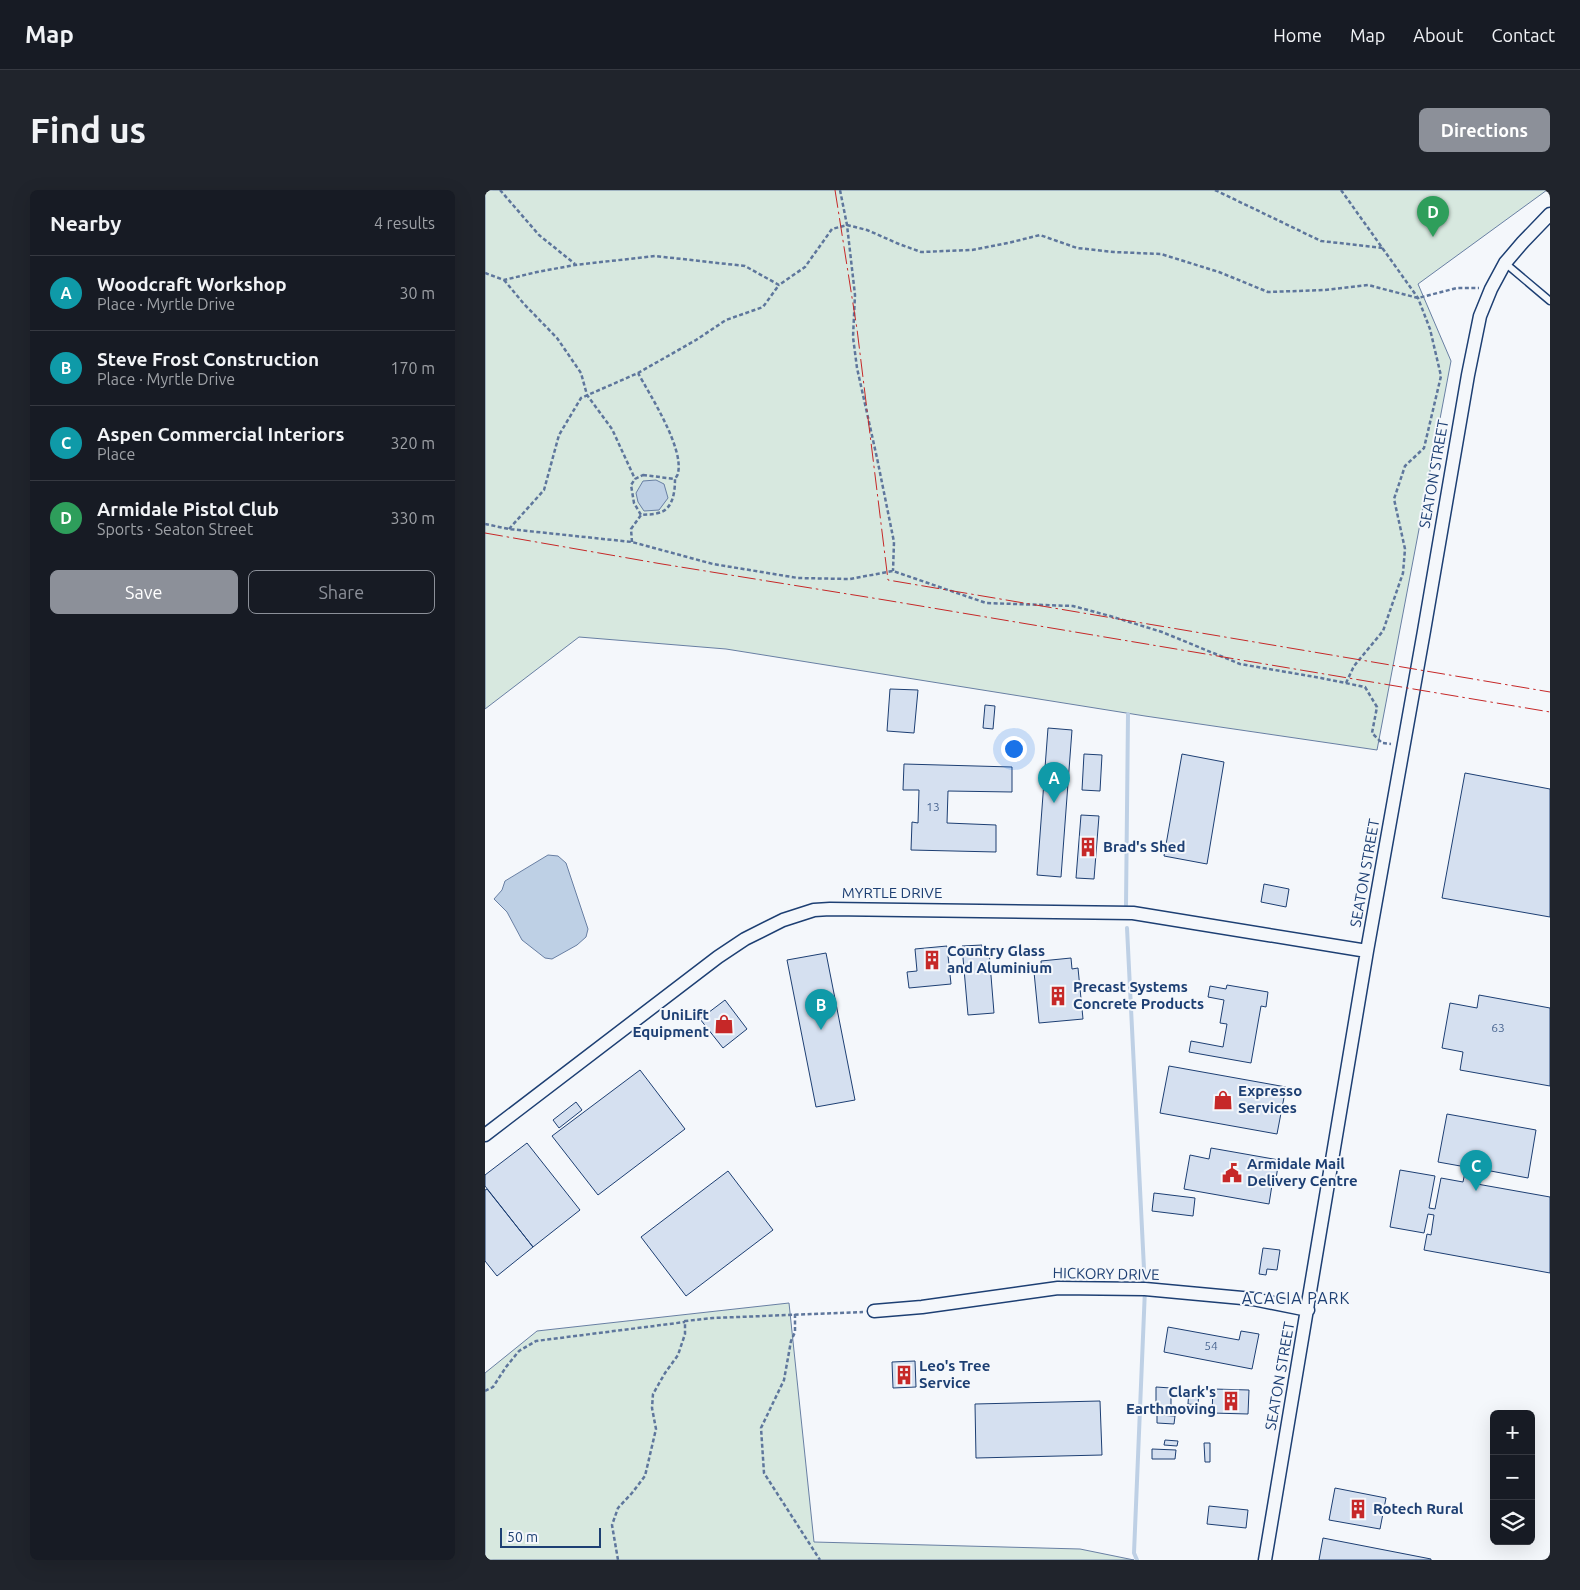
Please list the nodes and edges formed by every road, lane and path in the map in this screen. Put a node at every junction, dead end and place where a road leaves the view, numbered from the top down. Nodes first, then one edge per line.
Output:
1 (500, 190) edge
2 (840, 190) edge
3 (1215, 190) edge
4 (1341, 190) edge
5 (1550, 214) edge
6 (847, 225) junction
7 (1383, 248) junction
8 (1505, 263) junction
9 (575, 264) junction
10 (485, 273) edge
11 (504, 280) junction
12 (779, 285) junction
13 (1491, 289) junction
14 (1418, 298) junction
15 (1550, 302) edge
16 (638, 373) junction
17 (587, 395) junction
18 (635, 478) junction
19 (675, 480) junction
20 (641, 515) junction
21 (485, 524) edge
22 (509, 529) junction
23 (632, 542) junction
24 (893, 571) junction
25 (1347, 683) junction
26 (1404, 745) junction
27 (1367, 951) junction
28 (485, 1135) edge
29 (1308, 1310) junction
30 (874, 1311) joint
31 (795, 1314) junction
32 (685, 1322) junction
33 (485, 1391) edge
34 (618, 1560) edge
35 (820, 1560) edge
36 (1265, 1560) edge

1 - 9 path
2 - 6 path
3 - 7 path
4 - 7 path
5 - 8 street, SEATON STREET
6 - 12 path
6 - 14 path
6 - 24 path
7 - 14 path
8 - 13 street, SEATON STREET
8 - 15 lane
9 - 11 path
9 - 12 path
10 - 11 path
11 - 17 path
12 - 16 path
13 - 14 path
13 - 26 street, SEATON STREET
14 - 25 path
16 - 17 path
16 - 19 path
17 - 18 path
17 - 22 path
18 - 19 path
18 - 20 path
19 - 20 path
20 - 23 path
21 - 22 path
22 - 23 path
23 - 24 path
24 - 25 path
25 - 26 path
26 - 27 street, SEATON STREET
27 - 28 street, MYRTLE DRIVE
27 - 29 street, SEATON STREET
29 - 30 street, HICKORY DRIVE
29 - 36 street, SEATON STREET
30 - 31 path
31 - 32 path
31 - 35 path
32 - 33 path
32 - 34 path

